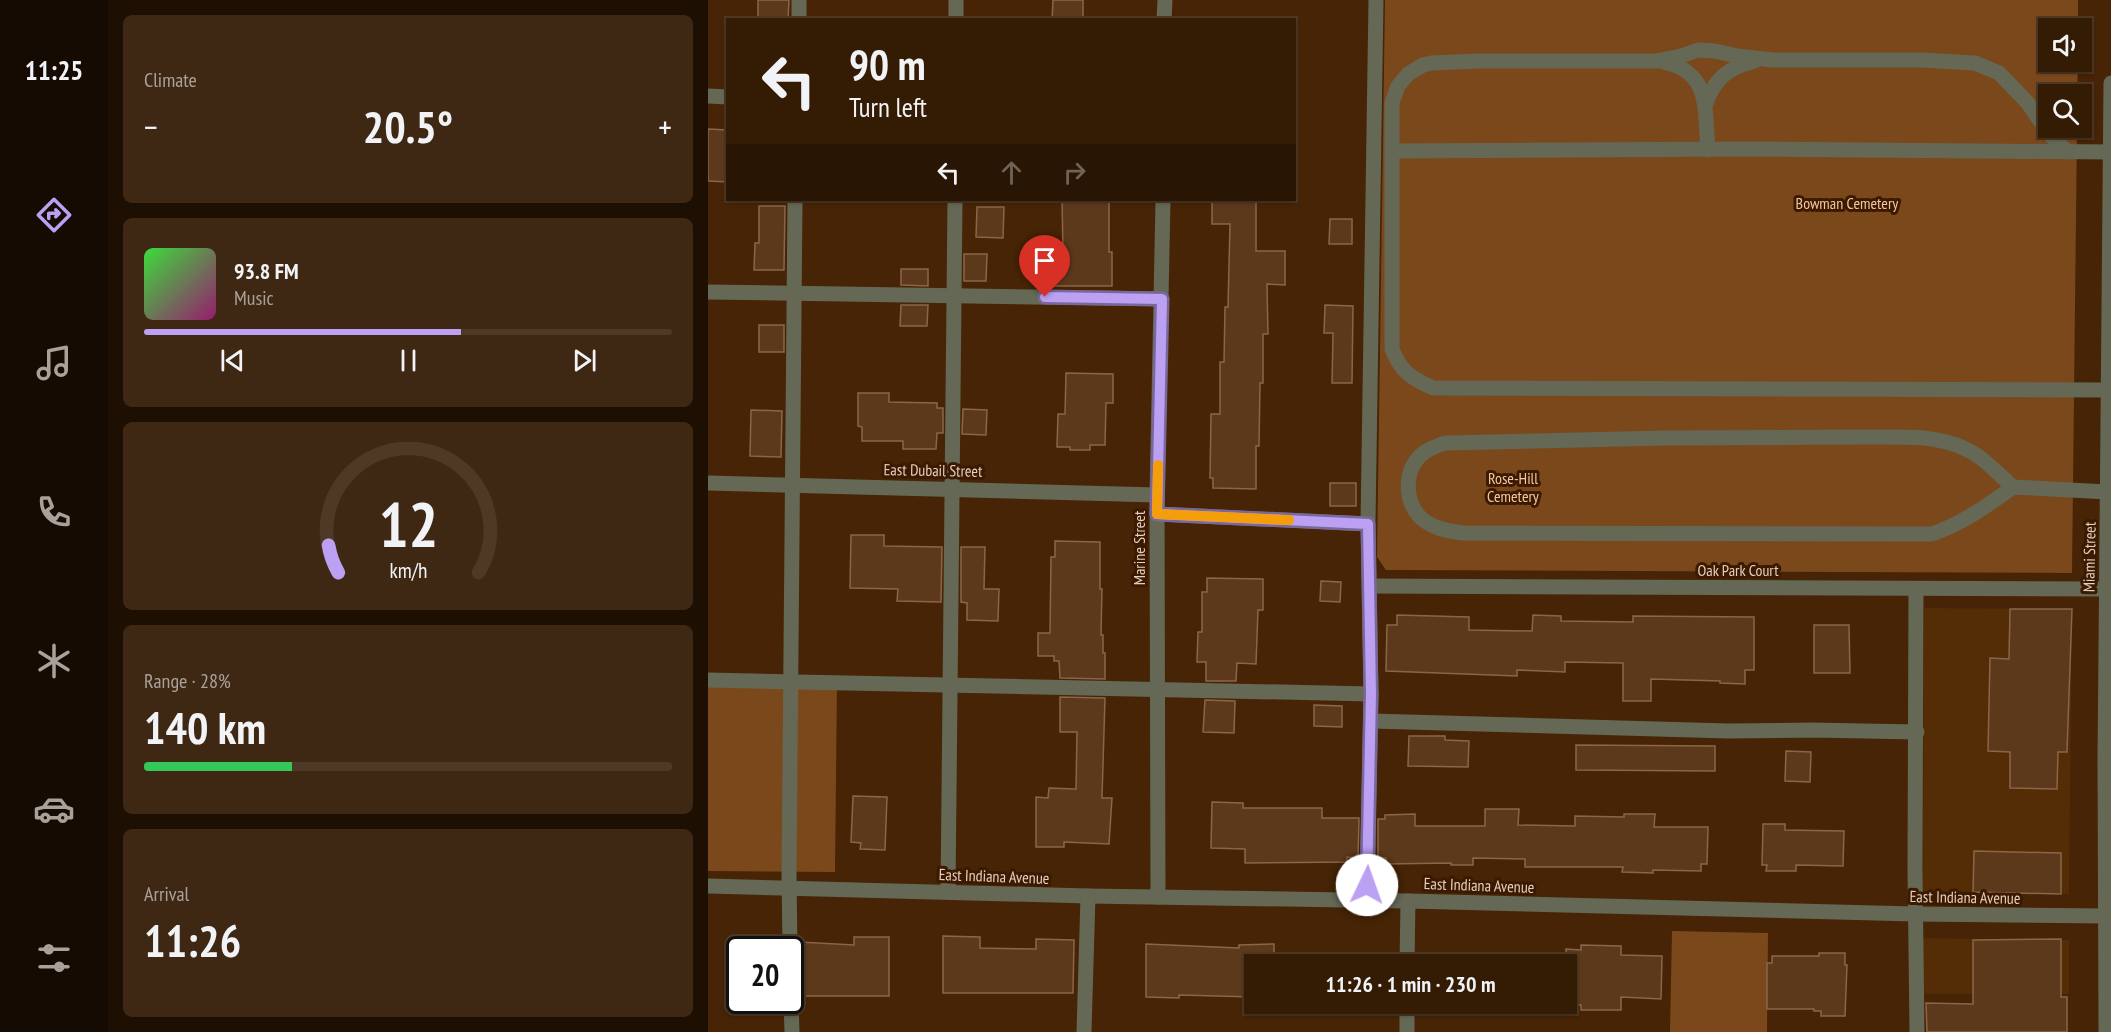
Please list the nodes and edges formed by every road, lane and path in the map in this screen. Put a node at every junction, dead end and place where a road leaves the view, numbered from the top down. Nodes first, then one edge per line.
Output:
1 (799, 0) edge
2 (956, 0) edge
3 (1164, 0) edge
4 (1377, 0) edge
5 (799, 18) edge
6 (956, 18) edge
7 (1164, 18) edge
8 (1761, 60) junction
9 (1656, 61) junction
10 (2111, 83) edge
11 (708, 96) edge
12 (726, 97) edge
13 (1705, 108) junction
14 (1392, 150) junction
15 (1708, 150) junction
16 (2068, 152) junction
17 (2110, 152) edge
18 (795, 201) edge
19 (955, 201) edge
20 (1163, 201) edge
21 (708, 292) edge
22 (795, 294) junction
23 (954, 296) junction
24 (1162, 299) junction
25 (2110, 300) edge
26 (2109, 390) junction
27 (708, 483) edge
28 (794, 485) junction
29 (2013, 487) junction
30 (952, 488) junction
31 (2108, 492) junction
32 (1157, 495) junction
33 (1157, 514) junction
34 (1368, 524) junction
35 (2109, 540) edge
36 (1370, 586) junction
37 (1916, 589) junction
38 (2107, 589) junction
39 (708, 680) edge
40 (790, 682) junction
41 (950, 685) junction
42 (1157, 690) junction
43 (1371, 694) junction
44 (1371, 721) junction
45 (1917, 732) junction
46 (2108, 784) edge
47 (708, 886) edge
48 (789, 887) junction
49 (948, 892) junction
50 (1088, 896) junction
51 (1158, 897) junction
52 (1366, 900) junction
53 (1408, 901) junction
54 (1915, 914) junction
55 (2106, 916) junction
56 (790, 936) edge
57 (1407, 954) edge
58 (2108, 976) edge
59 (791, 1014) edge
60 (1407, 1014) edge
61 (792, 1032) edge
62 (1084, 1032) edge
63 (1407, 1032) edge
64 (1917, 1032) edge
65 (2106, 1032) edge

1 - 5 street
2 - 6 street
3 - 7 street
4 - 34 street
8 - 9 street
8 - 13 street
8 - 16 street
9 - 13 street
9 - 14 street
10 - 17 street, Miami Street
11 - 12 street
13 - 15 street
14 - 15 street
14 - 26 street
15 - 16 street
16 - 17 street
17 - 25 street, Miami Street
18 - 22 street
19 - 23 street
20 - 24 street, Marine Street
21 - 22 street
22 - 23 street
22 - 28 street
23 - 24 street
23 - 30 street
24 - 32 street, Marine Street
25 - 26 street, Miami Street
26 - 31 street, Miami Street
27 - 28 street, East Dubail Street
28 - 30 street, East Dubail Street
28 - 40 street
29 - 29 street
29 - 31 street
30 - 32 street, East Dubail Street
30 - 41 street
31 - 35 street, Miami Street
32 - 33 street, Marine Street
33 - 34 street
33 - 42 street, Marine Street
34 - 36 street
35 - 38 street, Miami Street
36 - 37 street, Oak Park Court
36 - 43 street
37 - 38 street, Oak Park Court
37 - 45 street
38 - 46 street, Miami Street
39 - 40 street
40 - 41 street
40 - 48 street
41 - 42 street
41 - 49 street
42 - 43 street
42 - 51 street, Marine Street
43 - 44 street
44 - 45 street
44 - 52 street
45 - 54 street
46 - 55 street, Miami Street
47 - 48 street, East Indiana Avenue
48 - 49 street, East Indiana Avenue
48 - 56 street
49 - 50 street, East Indiana Avenue
50 - 51 street, East Indiana Avenue
50 - 62 street
51 - 52 street, East Indiana Avenue
52 - 53 street, East Indiana Avenue
53 - 54 street, East Indiana Avenue
53 - 57 street
54 - 55 street, East Indiana Avenue
54 - 64 street
55 - 58 street, Miami Street
58 - 65 street, Miami Street
59 - 61 street
60 - 63 street

